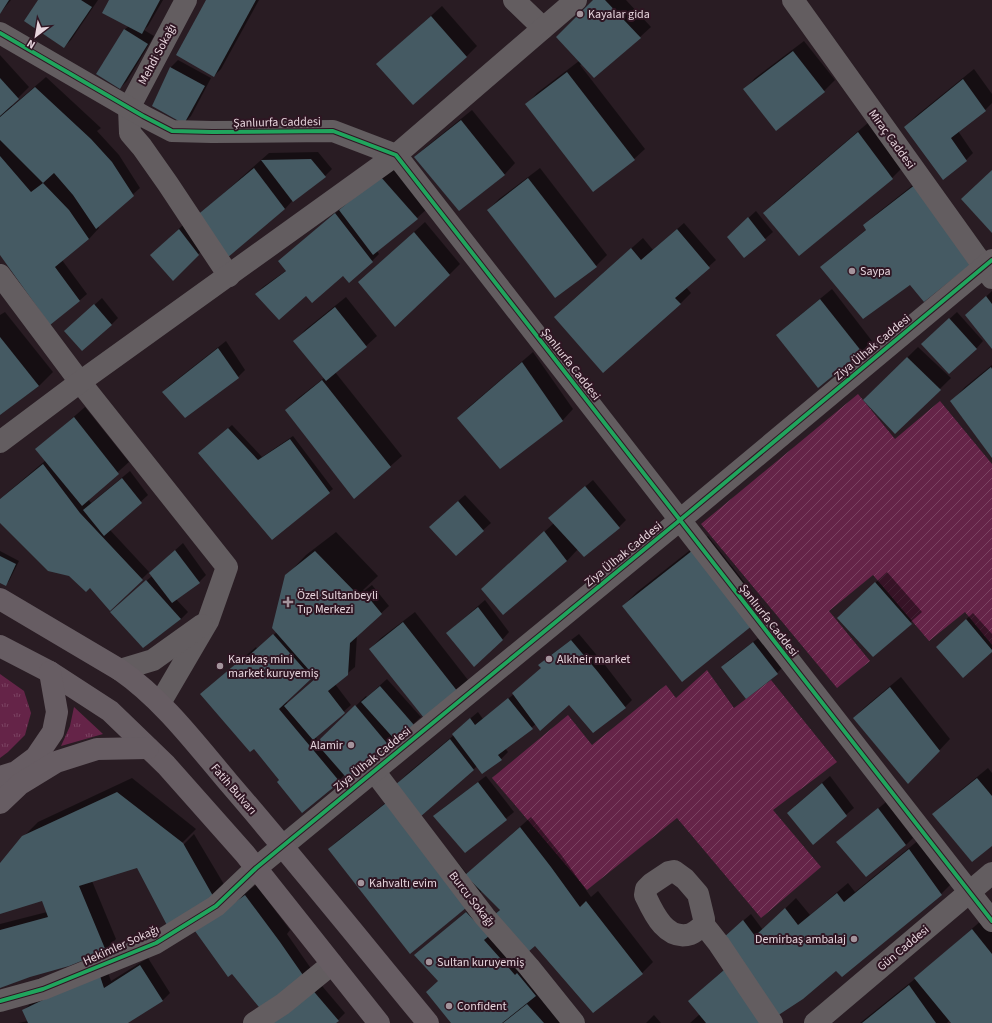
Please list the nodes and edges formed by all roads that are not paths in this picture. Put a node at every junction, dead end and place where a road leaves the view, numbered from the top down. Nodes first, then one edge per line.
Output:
1 (186, 0) edge
2 (514, 0) edge
3 (576, 0) edge
4 (793, 0) edge
5 (543, 28) junction
6 (0, 33) edge
7 (129, 108) junction
8 (396, 155) junction
9 (989, 268) edge
10 (229, 276) junction
11 (3, 286) edge
12 (80, 382) junction
13 (0, 442) edge
14 (680, 520) junction
15 (0, 599) edge
16 (208, 621) junction
17 (0, 646) edge
18 (120, 670) junction
19 (50, 672) junction
20 (160, 703) junction
21 (148, 748) junction
22 (374, 771) junction
23 (0, 778) edge
24 (0, 803) edge
25 (282, 846) junction
26 (256, 868) junction
27 (992, 873) edge
28 (968, 892) junction
29 (992, 921) edge
30 (704, 926) dead end
31 (332, 964) junction
32 (0, 1001) edge
33 (254, 1023) edge
34 (379, 1023) edge
35 (428, 1023) edge
36 (574, 1023) edge
37 (772, 1023) edge
38 (815, 1023) edge

1 - 7 street, Mehdi Sokağı
2 - 5 street
3 - 5 street
4 - 9 street, Miraç Caddesi
5 - 8 street
6 - 7 street, Şanlıurfa Caddesi
7 - 8 street, Şanlıurfa Caddesi
7 - 10 street
8 - 10 street
8 - 14 street, Şanlıurfa Caddesi
9 - 14 street, Ziya Ülhak Caddesi
10 - 12 street
11 - 12 street
12 - 13 street
12 - 16 street
14 - 22 street, Ziya Ülhak Caddesi
14 - 28 street, Şanlıurfa Caddesi
15 - 18 main road, Fatih Bulvarı
16 - 18 street
16 - 20 street
17 - 19 main road
18 - 20 main road, Fatih Bulvarı
19 - 21 main road
19 - 23 main road
20 - 25 main road, Fatih Bulvarı
21 - 24 main road
21 - 26 main road
22 - 25 street, Ziya Ülhak Caddesi
22 - 36 street, Burcu Sokağı
25 - 26 street, Ziya Ülhak Caddesi
25 - 35 main road, Fatih Bulvarı
26 - 31 main road
26 - 32 street, Hekimler Sokağı
27 - 28 street, Gün Caddesi
28 - 29 street, Şanlıurfa Caddesi
28 - 38 street, Gün Caddesi
30 - 37 street
31 - 33 street
31 - 34 main road

